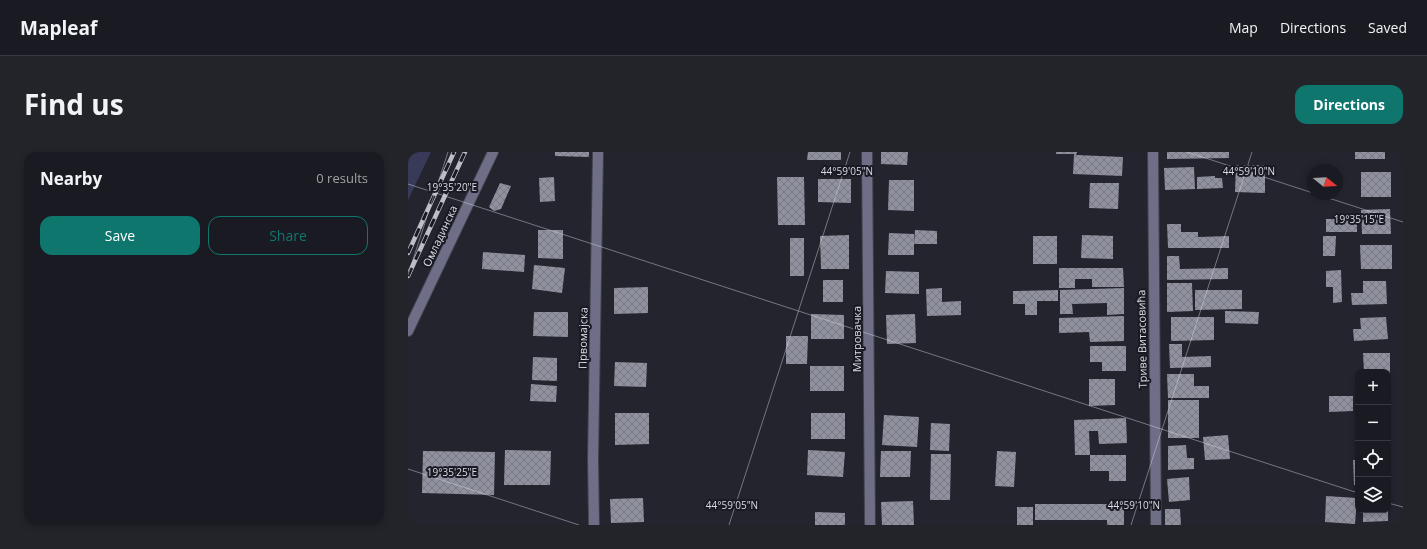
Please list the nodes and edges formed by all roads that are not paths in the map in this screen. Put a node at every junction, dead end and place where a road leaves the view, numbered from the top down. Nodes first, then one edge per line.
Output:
1 (493, 152) edge
2 (598, 152) edge
3 (867, 152) edge
4 (1153, 152) edge
5 (408, 331) edge
6 (594, 525) edge
7 (870, 525) edge
8 (1156, 525) edge

1 - 5 street, Омладинска
2 - 6 street, Првомајска
3 - 7 street, Митровачка
4 - 8 street, Триве Витасовића

